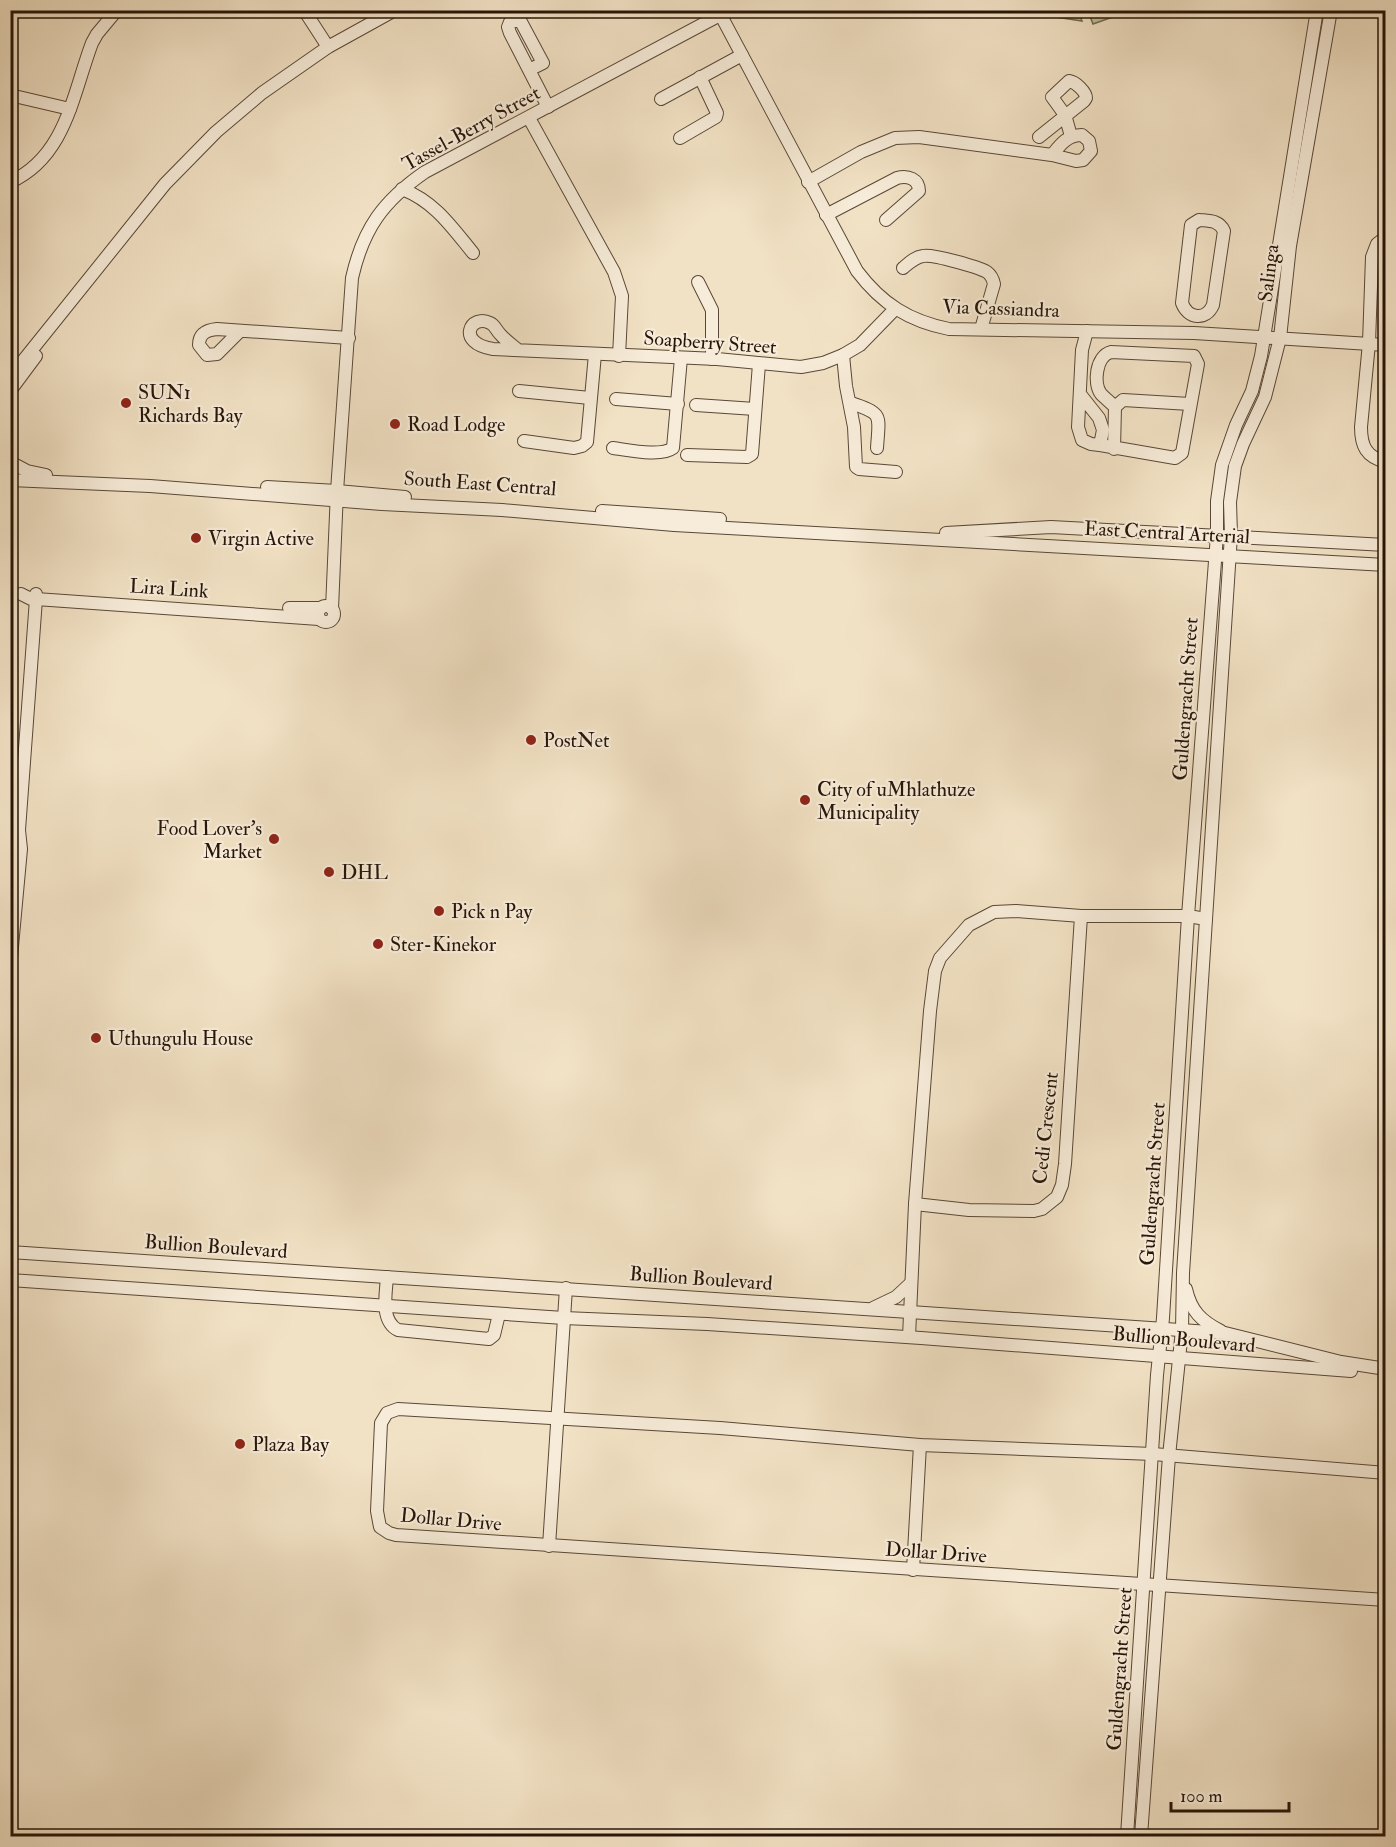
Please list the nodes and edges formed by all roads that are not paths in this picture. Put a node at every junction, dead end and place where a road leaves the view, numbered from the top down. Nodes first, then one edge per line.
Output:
1 (117, 10) edge
2 (304, 10) edge
3 (395, 10) edge
4 (1317, 10) edge
5 (1331, 10) edge
6 (719, 13) edge
7 (328, 46) junction
8 (742, 55) junction
9 (530, 70) dead end
10 (700, 77) junction
11 (10, 95) edge
12 (661, 99) dead end
13 (548, 108) junction
14 (70, 110) junction
15 (529, 118) junction
16 (1071, 136) junction
17 (1039, 137) dead end
18 (680, 138) dead end
19 (1052, 155) junction
20 (10, 182) edge
21 (808, 182) junction
22 (402, 189) junction
23 (826, 215) junction
24 (886, 220) dead end
25 (1386, 237) edge
26 (473, 253) dead end
27 (903, 268) dead end
28 (698, 282) dead end
29 (85, 286) junction
30 (895, 309) junction
31 (1197, 317) junction
32 (981, 329) junction
33 (1087, 331) junction
34 (240, 332) dead end
35 (1194, 333) junction
36 (1265, 337) junction
37 (349, 338) junction
38 (1280, 338) junction
39 (1369, 343) junction
40 (1386, 345) edge
41 (518, 350) dead end
42 (595, 354) junction
43 (843, 355) junction
44 (619, 356) junction
45 (681, 358) junction
46 (712, 359) junction
47 (759, 364) junction
48 (10, 377) edge
49 (10, 391) edge
50 (519, 391) dead end
51 (1080, 394) junction
52 (590, 398) junction
53 (616, 399) dead end
54 (850, 403) junction
55 (678, 404) junction
56 (1191, 404) junction
57 (696, 405) dead end
58 (1115, 407) junction
59 (755, 410) junction
60 (524, 441) dead end
61 (1100, 445) junction
62 (614, 448) dead end
63 (877, 448) dead end
64 (1114, 449) junction
65 (687, 455) dead end
66 (10, 462) edge
67 (1386, 462) edge
68 (896, 472) dead end
69 (10, 474) edge
70 (46, 475) junction
71 (10, 480) edge
72 (337, 496) junction
73 (1217, 535) junction
74 (1231, 535) junction
75 (947, 537) junction
76 (1386, 545) edge
77 (1215, 554) junction
78 (1229, 555) junction
79 (1386, 565) edge
80 (28, 595) edge
81 (15, 848) edge
82 (14, 862) edge
83 (10, 892) edge
84 (1081, 915) junction
85 (1188, 916) junction
86 (1206, 919) junction
87 (10, 968) edge
88 (915, 1204) junction
89 (10, 1252) edge
90 (1183, 1273) junction
91 (387, 1277) junction
92 (10, 1280) edge
93 (911, 1283) junction
94 (566, 1288) junction
95 (385, 1305) junction
96 (869, 1309) junction
97 (910, 1312) junction
98 (499, 1314) junction
99 (564, 1318) junction
100 (1162, 1329) junction
101 (1182, 1330) junction
102 (1225, 1333) junction
103 (909, 1337) junction
104 (1159, 1356) junction
105 (1179, 1359) junction
106 (1386, 1372) edge
107 (558, 1418) junction
108 (920, 1445) junction
109 (1153, 1454) junction
110 (1169, 1456) junction
111 (1386, 1473) edge
112 (549, 1546) junction
113 (913, 1570) junction
114 (1144, 1584) junction
115 (1160, 1585) junction
116 (1386, 1599) edge
117 (1127, 1836) edge
118 (1141, 1836) edge

1 - 14 street
2 - 7 street
3 - 7 street
4 - 36 street, Salinga
5 - 38 street, Salinga
6 - 8 street, Via Cassiandra
6 - 13 street, Tassel-Berry Street
7 - 29 street
8 - 10 street
8 - 21 street, Via Cassiandra
9 - 13 street
10 - 12 street
10 - 18 street
11 - 14 street
13 - 15 street, Tassel-Berry Street
14 - 20 street
15 - 22 street, Tassel-Berry Street
15 - 44 street, Soapberry Street
16 - 17 street
16 - 19 street
16 - 19 street
19 - 21 street
21 - 23 street, Via Cassiandra
22 - 26 street
22 - 37 street, Tassel-Berry Street
23 - 24 street
23 - 30 street, Via Cassiandra
25 - 39 street
27 - 32 street
28 - 46 street
29 - 48 street
29 - 49 street
30 - 32 street, Via Cassiandra
30 - 43 street, Soapberry Street
31 - 31 street
31 - 35 street
32 - 33 street, Via Cassiandra
33 - 35 street, Via Cassiandra
33 - 51 street
34 - 37 street
35 - 36 street, Via Cassiandra
36 - 38 street, Via Cassiandra
36 - 73 street, Salinga
37 - 72 street, Tassel-Berry Street
38 - 39 street, Via Cassiandra
38 - 74 street, Salinga
39 - 40 street, Via Cassiandra
39 - 67 street
41 - 42 street
42 - 44 street
42 - 52 street
43 - 47 street, Soapberry Street
43 - 54 street
44 - 45 street, Soapberry Street
45 - 46 street, Soapberry Street
45 - 55 street
46 - 47 street, Soapberry Street
47 - 59 street
50 - 52 street
51 - 61 street
51 - 61 street
52 - 60 street
53 - 55 street
54 - 63 street
54 - 68 street
55 - 62 street
56 - 58 street
56 - 58 street
56 - 64 street
57 - 59 street
58 - 64 street
59 - 65 street
61 - 64 street
66 - 70 street
69 - 70 street, South East Central
70 - 72 street, South East Central
71 - 72 street, South East Central
72 - 75 street, South East Central
72 - 80 street, Lira Link
73 - 74 street, East Central Arterial
73 - 75 street, East Central Arterial
73 - 77 street, Guldengracht Street
74 - 76 street, East Central Arterial
74 - 78 street, Guldengracht Street
75 - 77 street, East Central Arterial
77 - 78 street, East Central Arterial
77 - 85 street, Guldengracht Street
78 - 79 street, East Central Arterial
78 - 86 street, Guldengracht Street
80 - 81 street
80 - 81 street
81 - 82 street
82 - 83 street
82 - 87 street
84 - 85 street
84 - 88 street
84 - 88 street, Cedi Crescent
85 - 86 street
85 - 100 street, Guldengracht Street
86 - 90 street, Guldengracht Street
88 - 93 street
89 - 91 street, Bullion Boulevard
90 - 101 street, Guldengracht Street
90 - 102 street
91 - 94 street, Bullion Boulevard
91 - 95 street
92 - 95 street, Bullion Boulevard
93 - 96 street
93 - 97 street
94 - 96 street, Bullion Boulevard
94 - 99 street
95 - 98 street, Bullion Boulevard
95 - 98 street
96 - 97 street, Bullion Boulevard
97 - 100 street, Bullion Boulevard
97 - 103 street
98 - 99 street, Bullion Boulevard
99 - 103 street, Bullion Boulevard
99 - 107 street
100 - 101 street, Bullion Boulevard
100 - 104 street, Guldengracht Street
101 - 102 street, Bullion Boulevard
101 - 105 street, Guldengracht Street
102 - 106 street, Bullion Boulevard
103 - 104 street, Bullion Boulevard
104 - 105 street, Bullion Boulevard
104 - 109 street, Guldengracht Street
105 - 106 street, Bullion Boulevard
105 - 110 street, Guldengracht Street
107 - 108 street, Dollar Drive
107 - 112 street
107 - 112 street, Dollar Drive
108 - 109 street, Dollar Drive
108 - 113 street
109 - 110 street, Dollar Drive
109 - 114 street, Guldengracht Street
110 - 111 street, Dollar Drive
110 - 115 street, Guldengracht Street
112 - 113 street, Dollar Drive
113 - 114 street, Dollar Drive
114 - 115 street, Dollar Drive
114 - 117 street, Guldengracht Street
115 - 116 street, Dollar Drive
115 - 118 street, Guldengracht Street

